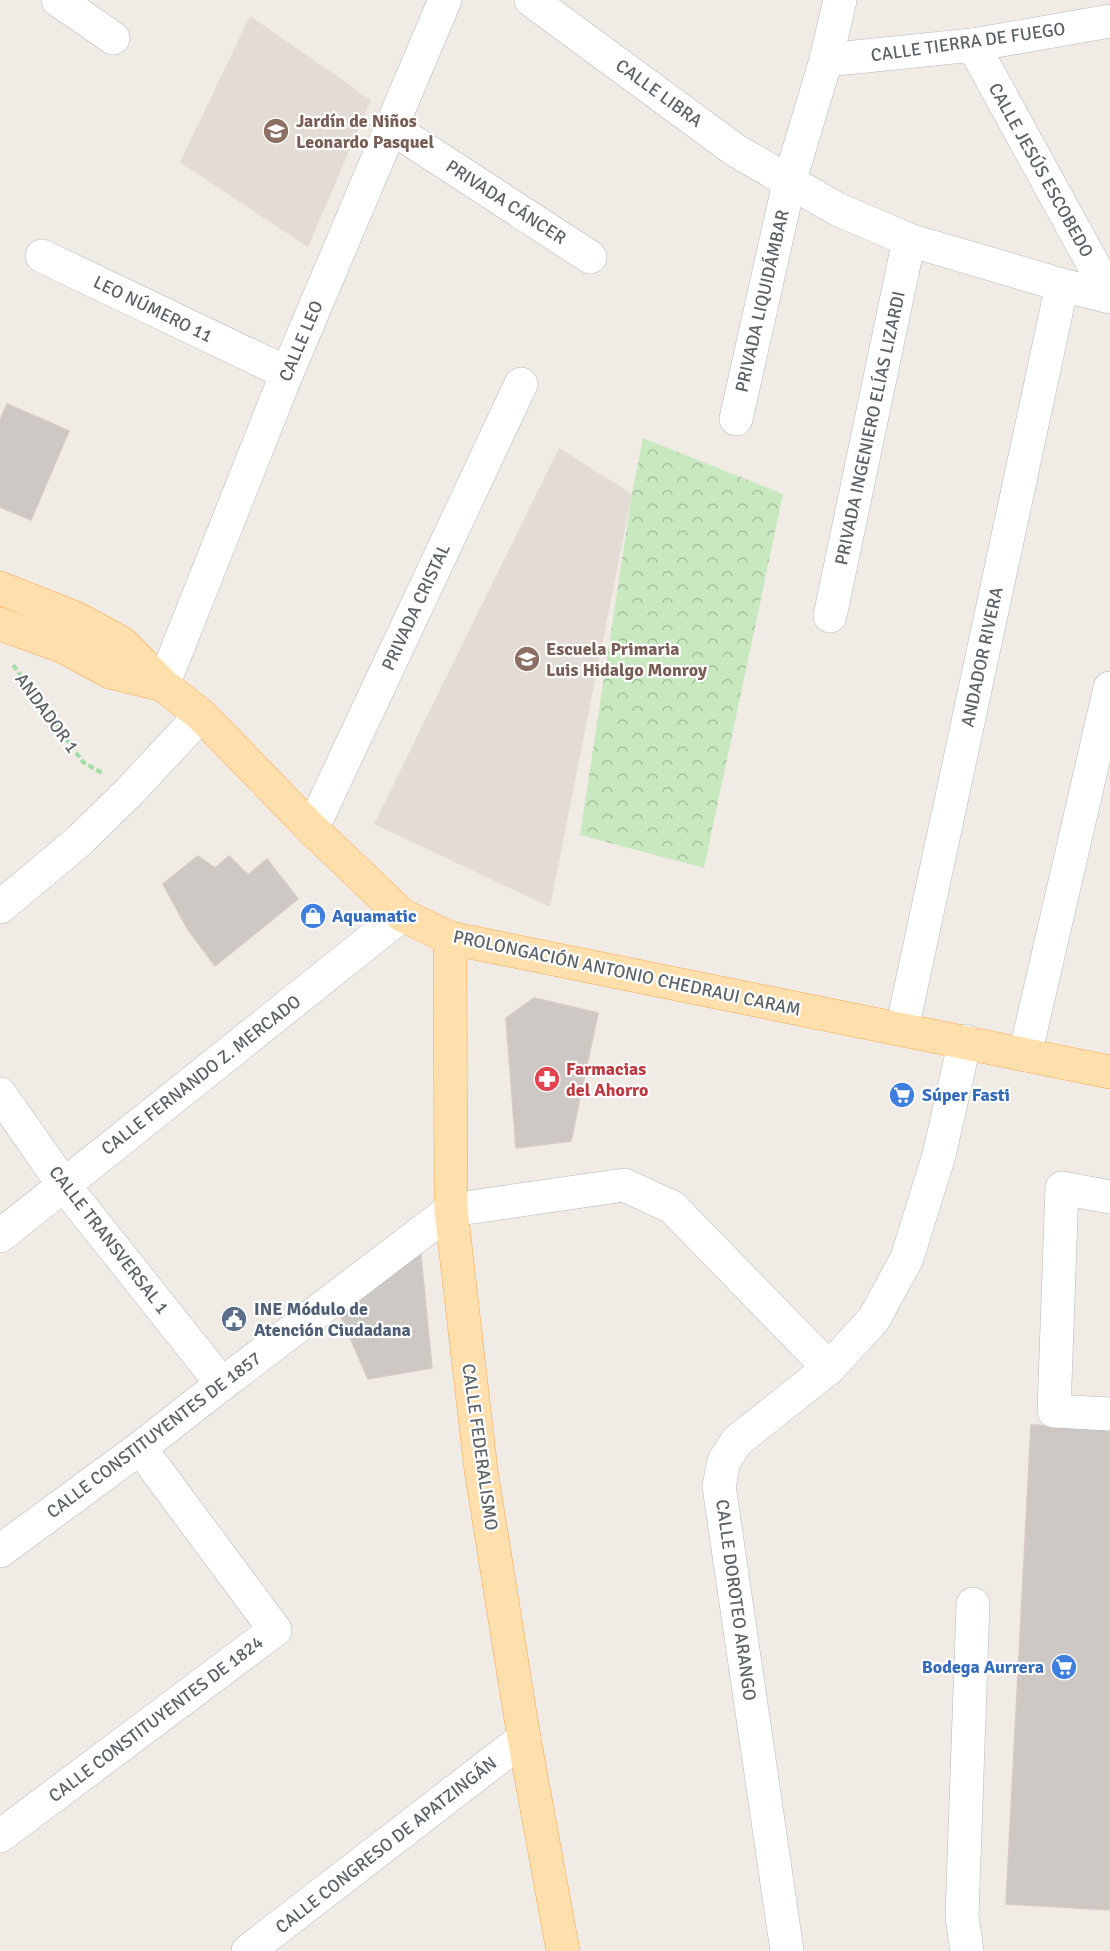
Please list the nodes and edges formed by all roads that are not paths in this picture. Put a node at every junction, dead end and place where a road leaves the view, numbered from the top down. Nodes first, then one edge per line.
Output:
1 (445, 0) edge
2 (531, 0) edge
3 (840, 0) edge
4 (73, 4) edge
5 (1110, 21) edge
6 (113, 38) dead end
7 (973, 45) junction
8 (826, 60) junction
9 (392, 128) junction
10 (789, 183) junction
11 (909, 240) junction
12 (42, 256) dead end
13 (590, 257) dead end
14 (1062, 285) junction
15 (1110, 296) edge
16 (276, 367) junction
17 (521, 384) dead end
18 (736, 419) dead end
19 (0, 588) edge
20 (830, 616) dead end
21 (0, 624) edge
22 (163, 685) junction
23 (1110, 688) edge
24 (201, 715) junction
25 (312, 829) junction
26 (0, 907) edge
27 (402, 915) junction
28 (450, 938) junction
29 (902, 1029) junction
30 (965, 1041) junction
31 (1025, 1055) junction
32 (1110, 1072) edge
33 (0, 1094) edge
34 (63, 1184) junction
35 (1110, 1197) edge
36 (451, 1210) junction
37 (0, 1236) edge
38 (829, 1368) junction
39 (222, 1384) junction
40 (1110, 1414) edge
41 (140, 1448) junction
42 (0, 1551) edge
43 (973, 1604) dead end
44 (524, 1738) junction
45 (0, 1836) edge
46 (248, 1951) edge
47 (563, 1951) edge
48 (787, 1951) edge
49 (967, 1951) edge

1 - 9 street, CALLE LEO
2 - 10 street, CALLE LIBRA
3 - 8 street, PRIVADA LIQUIDÁMBAR
4 - 6 street
5 - 7 street, CALLE TIERRA DE FUEGO
7 - 8 street, CALLE TIERRA DE FUEGO
7 - 15 street, CALLE JESÚS ESCOBEDO
8 - 10 street, PRIVADA LIQUIDÁMBAR
9 - 13 street, PRIVADA CÁNCER
9 - 16 street, CALLE LEO
10 - 11 street, CALLE LIBRA
10 - 18 street, PRIVADA LIQUIDÁMBAR
11 - 14 street, CALLE LIBRA
11 - 20 street, PRIVADA INGENIERO ELÍAS LIZARDI
12 - 16 street, LEO NÚMERO 11
14 - 15 street, CALLE LIBRA
14 - 29 street, ANDADOR RIVERA
16 - 22 street, CALLE LEO
17 - 25 street, PRIVADA CRISTAL
19 - 22 main road, PROLONGACIÓN ANTONIO CHEDRAUI CARAM
21 - 22 main road
22 - 24 main road, PROLONGACIÓN ANTONIO CHEDRAUI CARAM
23 - 31 street
24 - 25 main road, PROLONGACIÓN ANTONIO CHEDRAUI CARAM
24 - 26 street
25 - 27 main road, PROLONGACIÓN ANTONIO CHEDRAUI CARAM
27 - 28 main road, PROLONGACIÓN ANTONIO CHEDRAUI CARAM
27 - 34 street, CALLE FERNANDO Z. MERCADO
28 - 29 main road, PROLONGACIÓN ANTONIO CHEDRAUI CARAM
28 - 36 main road, CALLE FEDERALISMO
29 - 30 main road, PROLONGACIÓN ANTONIO CHEDRAUI CARAM
30 - 31 main road, PROLONGACIÓN ANTONIO CHEDRAUI CARAM
30 - 38 street, CALLE DOROTEO ARANGO
31 - 32 main road, PROLONGACIÓN ANTONIO CHEDRAUI CARAM
33 - 34 street, CALLE TRANSVERSAL 1
34 - 37 street, CALLE FERNANDO Z. MERCADO
34 - 39 street, CALLE TRANSVERSAL 1
35 - 40 street
36 - 38 street
36 - 39 street, CALLE CONSTITUYENTES DE 1857
36 - 44 main road, CALLE FEDERALISMO
38 - 48 street, CALLE DOROTEO ARANGO
39 - 41 street, CALLE CONSTITUYENTES DE 1857
41 - 42 street, CALLE CONSTITUYENTES DE 1857
41 - 45 street, CALLE CONSTITUYENTES DE 1824
43 - 49 street
44 - 46 street, CALLE CONGRESO DE APATZINGÁN
44 - 47 main road, CALLE FEDERALISMO

